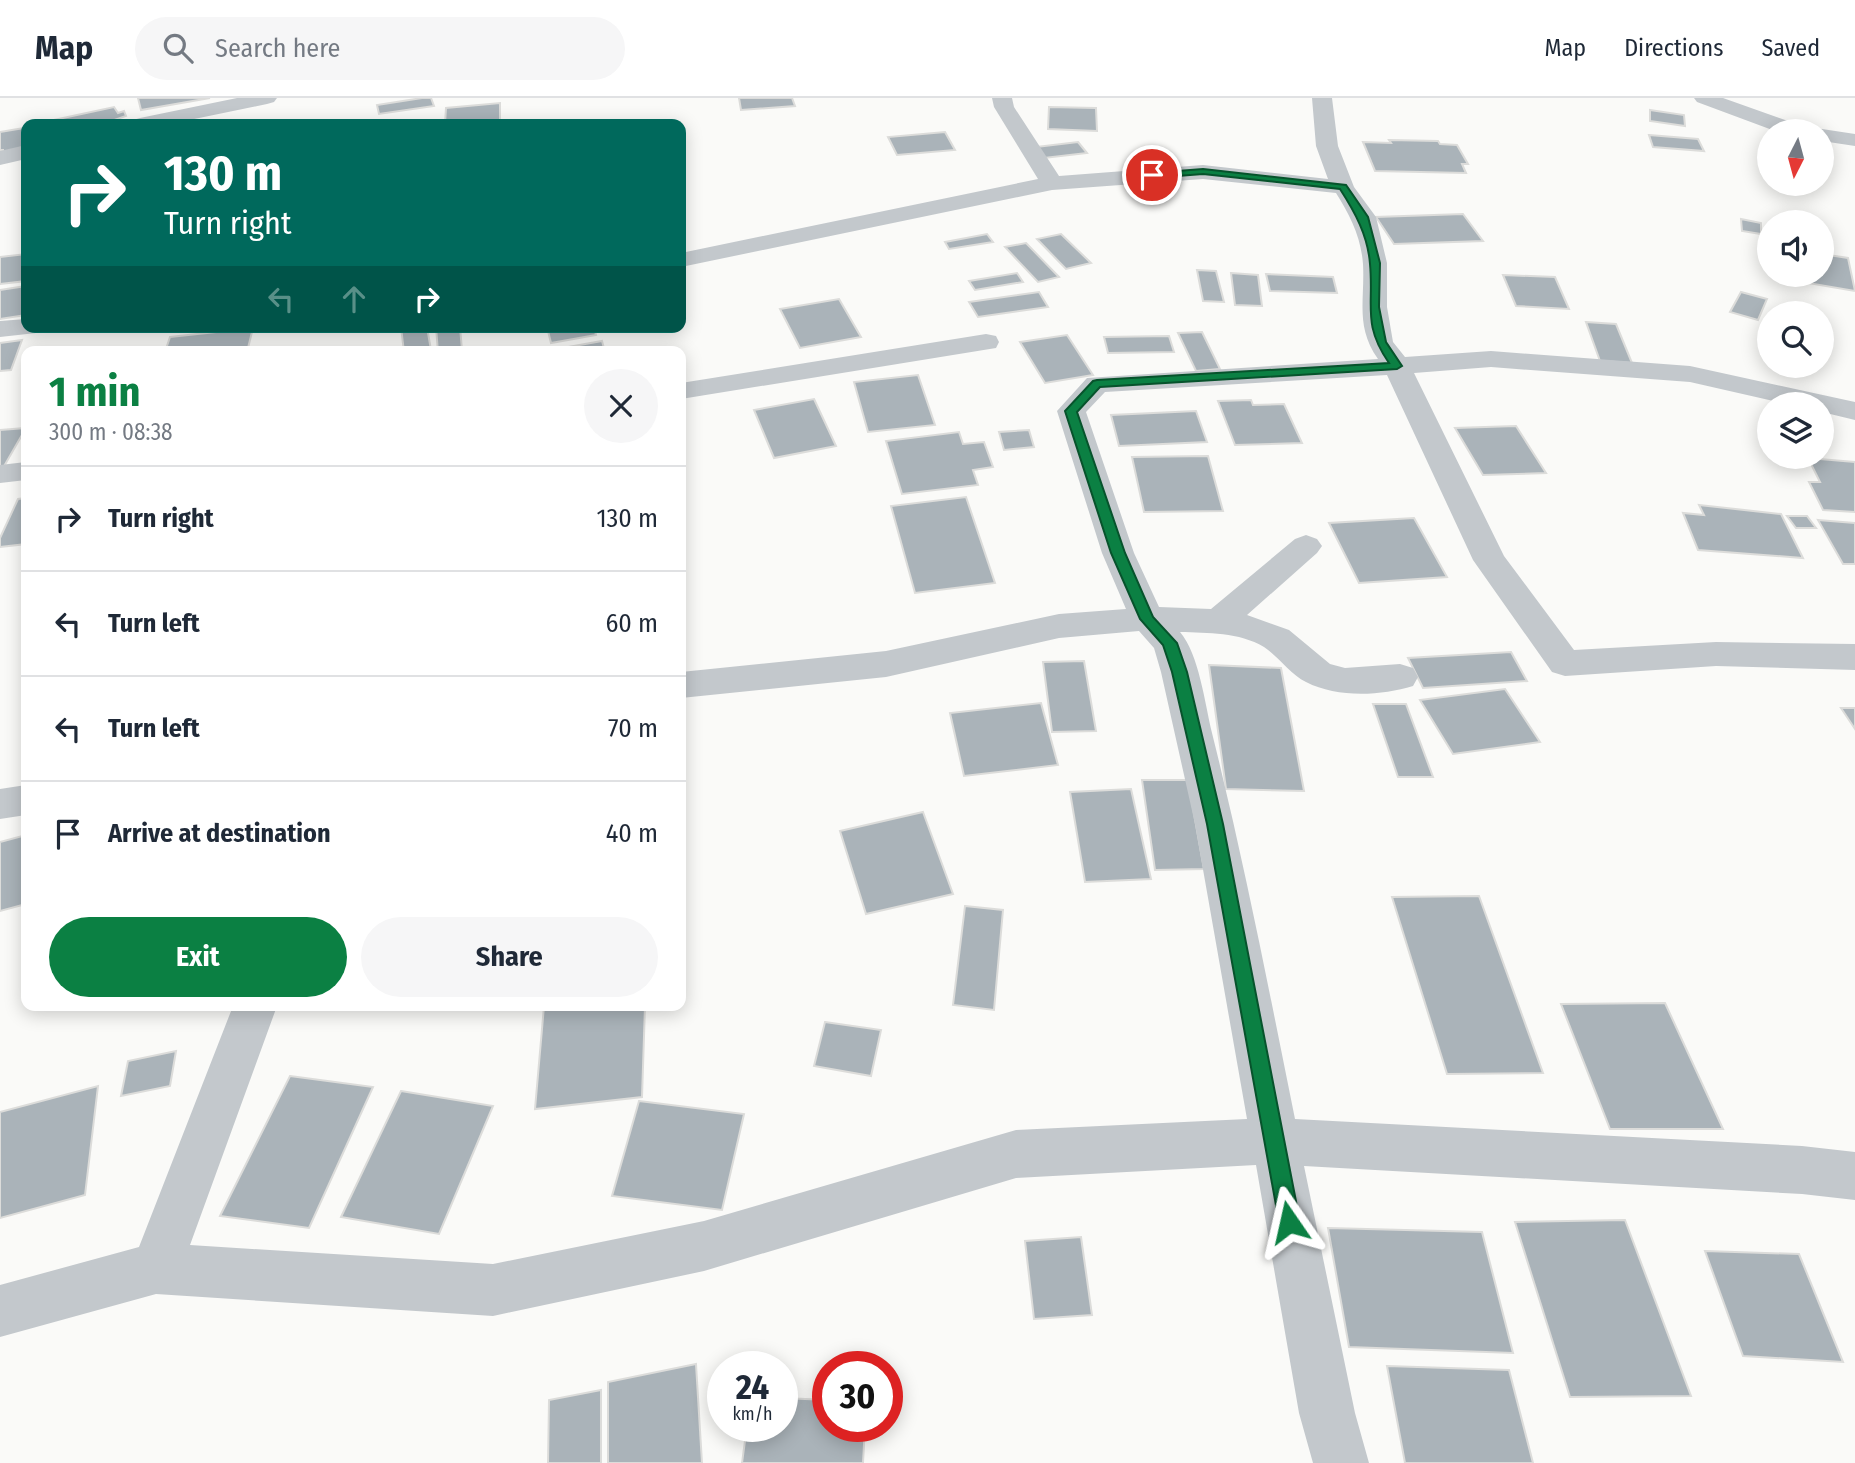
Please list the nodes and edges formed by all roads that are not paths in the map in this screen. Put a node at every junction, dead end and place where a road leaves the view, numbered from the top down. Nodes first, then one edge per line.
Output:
1 (267, 98) edge
2 (1002, 98) edge
3 (1322, 98) edge
4 (1704, 98) edge
5 (165, 119) edge
6 (1761, 119) edge
7 (1834, 137) edge
8 (1855, 140) edge
9 (21, 153) edge
10 (0, 158) edge
11 (1052, 183) junction
12 (1343, 187) junction
13 (686, 259) edge
14 (21, 327) edge
15 (0, 328) edge
16 (986, 342) dead end
17 (1397, 366) junction
18 (686, 390) edge
19 (1855, 411) edge
20 (21, 472) edge
21 (0, 474) edge
22 (1306, 546) dead end
23 (1147, 619) junction
24 (1219, 621) junction
25 (1855, 657) edge
26 (1400, 677) dead end
27 (686, 684) edge
28 (21, 801) edge
29 (0, 804) edge
30 (253, 1011) edge
31 (1273, 1140) junction
32 (1855, 1176) edge
33 (156, 1268) junction
34 (0, 1311) edge
35 (1341, 1463) edge

1 - 5 street
2 - 11 street
3 - 12 street
4 - 6 street
7 - 8 street
9 - 10 street
11 - 12 street
11 - 13 street
12 - 17 street
14 - 15 street
16 - 18 street
17 - 19 street
17 - 23 street
17 - 25 street
20 - 21 street
22 - 24 street
23 - 24 street
23 - 27 street
23 - 31 street
24 - 26 street
28 - 29 street
30 - 33 street
31 - 32 street
31 - 33 street
31 - 35 street
33 - 34 street

